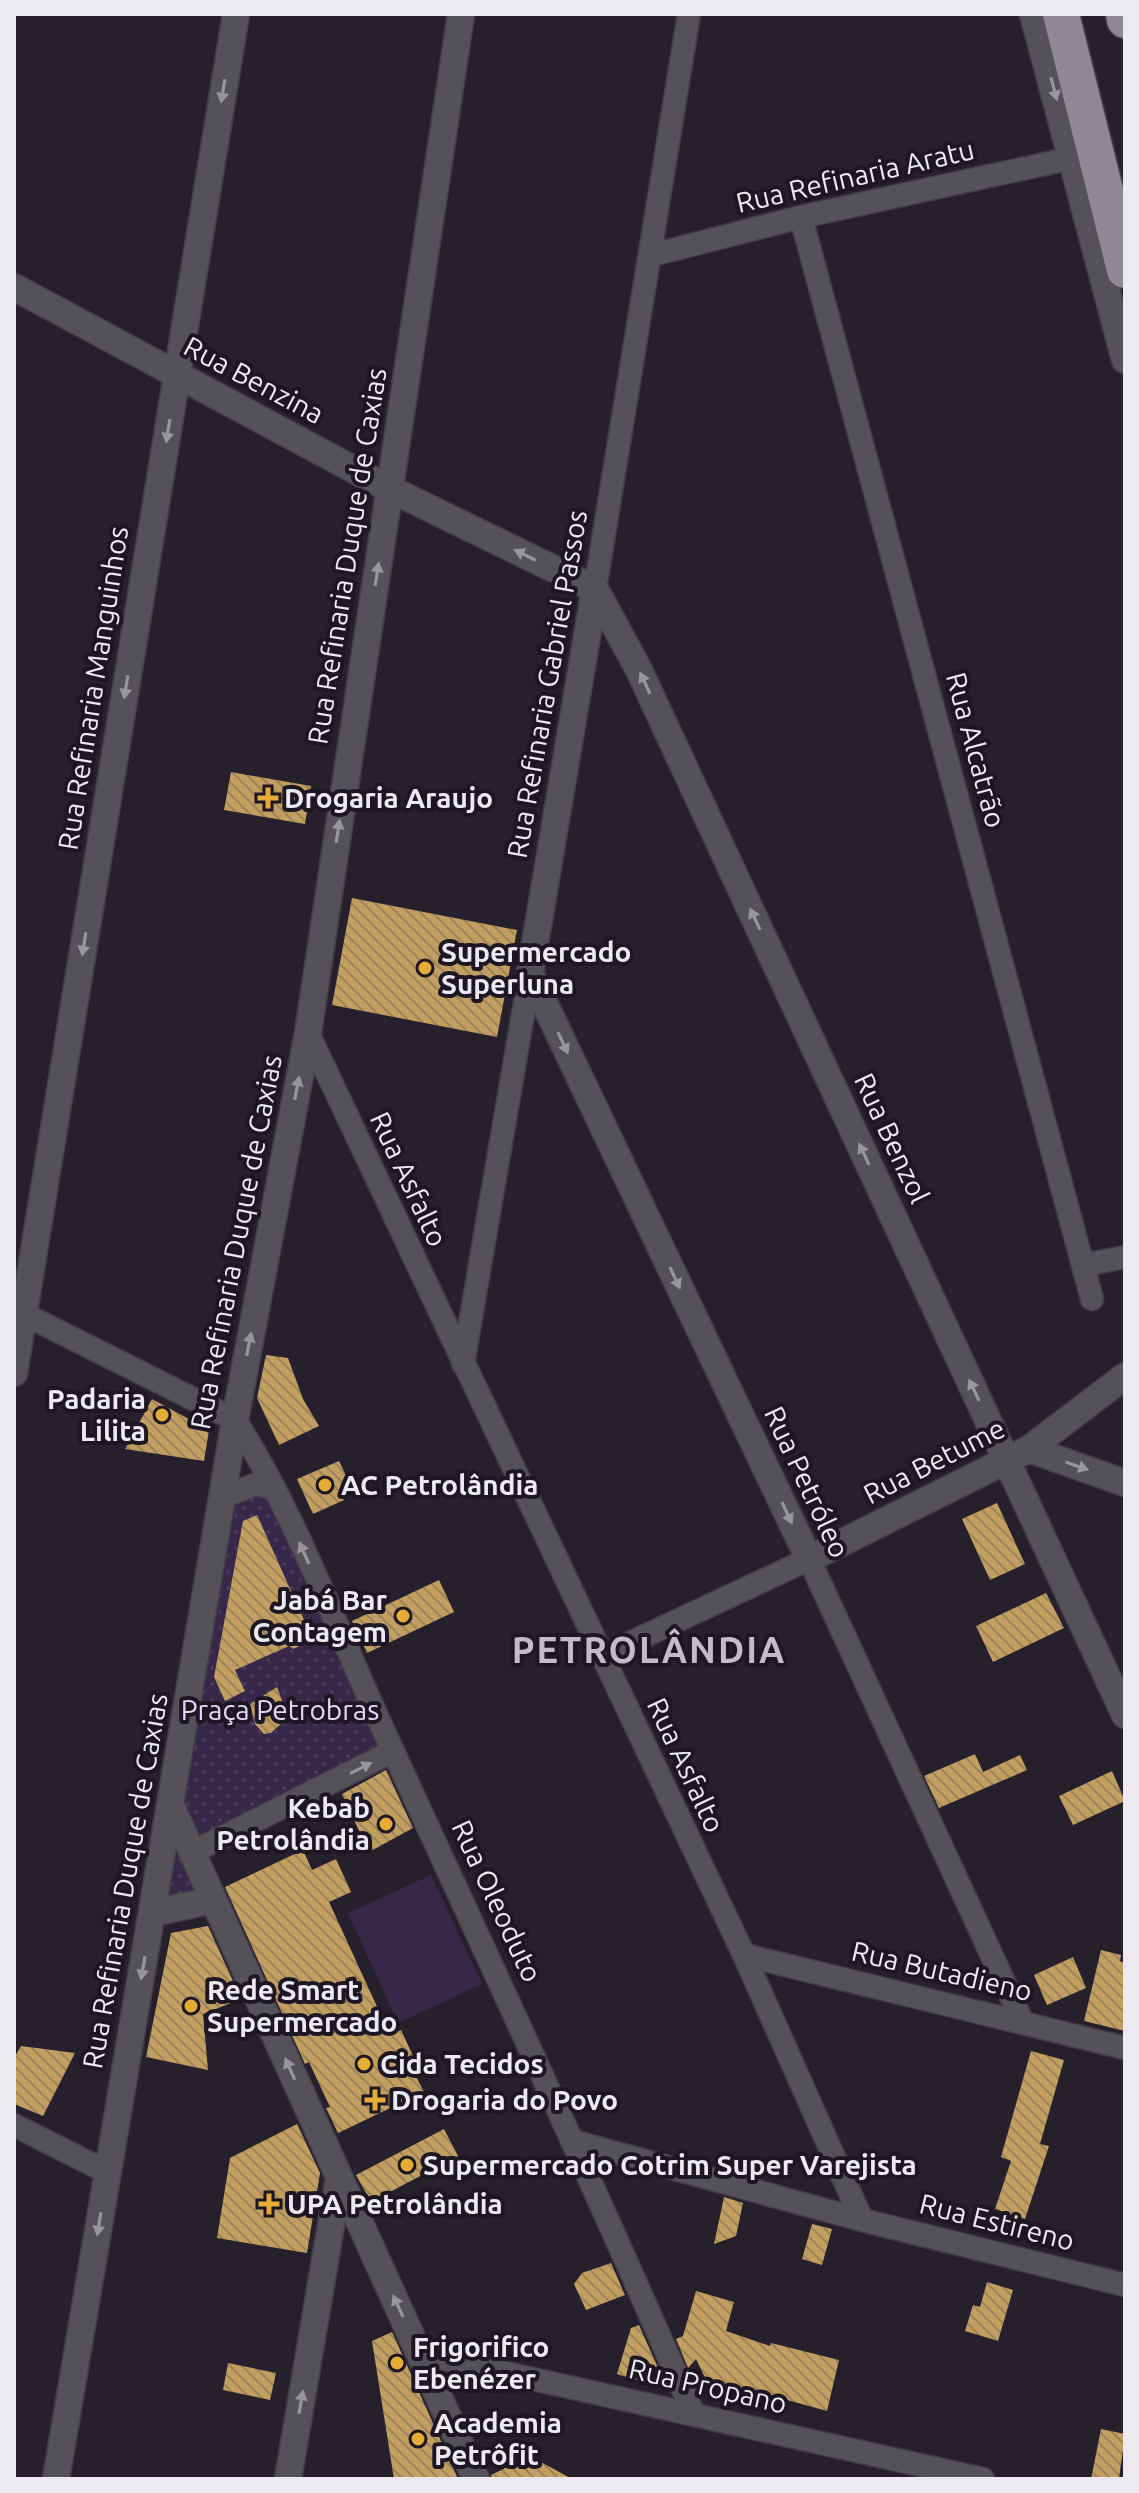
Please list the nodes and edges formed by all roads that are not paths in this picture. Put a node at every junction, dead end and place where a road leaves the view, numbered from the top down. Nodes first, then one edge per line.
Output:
1 (236, 14) edge
2 (461, 14) edge
3 (689, 14) edge
4 (1033, 14) edge
5 (1061, 14) edge
6 (1072, 158) junction
7 (801, 217) junction
8 (652, 255) junction
9 (1125, 270) edge
10 (14, 287) edge
11 (1125, 360) edge
12 (177, 375) junction
13 (390, 489) junction
14 (595, 589) junction
15 (530, 973) junction
16 (308, 1033) junction
17 (1125, 1257) edge
18 (1084, 1265) junction
19 (1092, 1299) dead end
20 (19, 1311) edge
21 (463, 1364) junction
22 (14, 1373) edge
23 (1125, 1376) edge
24 (235, 1420) junction
25 (1018, 1455) junction
26 (1125, 1483) edge
27 (275, 1489) junction
28 (222, 1497) junction
29 (809, 1559) junction
30 (602, 1656) junction
31 (1125, 1715) edge
32 (393, 1751) junction
33 (172, 1808) junction
34 (191, 1853) junction
35 (213, 1900) junction
36 (153, 1913) junction
37 (744, 1955) junction
38 (1022, 2021) junction
39 (1125, 2048) edge
40 (14, 2125) edge
41 (576, 2142) junction
42 (107, 2172) junction
43 (339, 2178) junction
44 (862, 2220) junction
45 (1125, 2285) edge
46 (420, 2354) junction
47 (693, 2413) junction
48 (56, 2479) edge
49 (288, 2479) edge
50 (476, 2479) edge
51 (983, 2479) edge

1 -> 12 street, Rua Refinaria Manguinhos
2 - 13 street, Rua Refinaria Duque de Caxias
3 - 8 street, Rua Refinaria Gabriel Passos
4 -> 6 street
5 - 9 highway
6 - 7 street, Rua Refinaria Aratu
6 - 11 street
7 - 8 street, Rua Refinaria Aratu
7 - 18 street, Rua Alcatrão
8 - 14 street, Rua Refinaria Gabriel Passos
10 - 12 street, Rua Benzina
12 - 13 street, Rua Benzina
12 -> 20 street, Rua Refinaria Manguinhos
14 -> 13 street, Rua Benzina
16 -> 13 street, Rua Refinaria Duque de Caxias
14 - 15 street, Rua Refinaria Gabriel Passos
25 -> 14 street, Rua Benzol
15 - 21 street, Rua Refinaria Gabriel Passos
15 -> 29 street, Rua Petróleo
16 - 21 street, Rua Asfalto
24 -> 16 street, Rua Refinaria Duque de Caxias
17 - 18 street
18 - 19 street, Rua Alcatrão
20 - 22 street, Rua Refinaria Manguinhos
20 - 24 street
21 - 30 street, Rua Asfalto
23 - 25 street
24 - 27 street, Rua Oleoduto
24 - 28 street, Rua Refinaria Duque de Caxias
25 -> 26 street, Rua Betume
25 - 29 street, Rua Betume
25 - 31 street, Rua Benzol
27 - 28 street
32 -> 27 street, Rua Oleoduto
28 - 33 street, Rua Refinaria Duque de Caxias
29 - 30 street, Rua Betume
29 - 38 street, Rua Petróleo
30 - 37 street, Rua Asfalto
34 -> 32 street
32 - 41 street, Rua Oleoduto
33 - 34 street
33 - 36 street, Rua Refinaria Duque de Caxias
34 - 35 street
35 - 36 street
43 -> 35 street
36 -> 42 street, Rua Refinaria Duque de Caxias
37 - 38 street, Rua Butadieno
37 - 44 street, Rua Asfalto
38 - 39 street, Rua Butadieno
40 - 42 street
41 - 44 street, Rua Estireno
41 - 47 street, Rua Oleoduto
42 -> 48 street, Rua Refinaria Duque de Caxias
46 -> 43 street
49 -> 43 street
44 - 45 street, Rua Estireno
46 - 47 street, Rua Propano
46 - 50 street
47 - 51 street, Rua Propano

